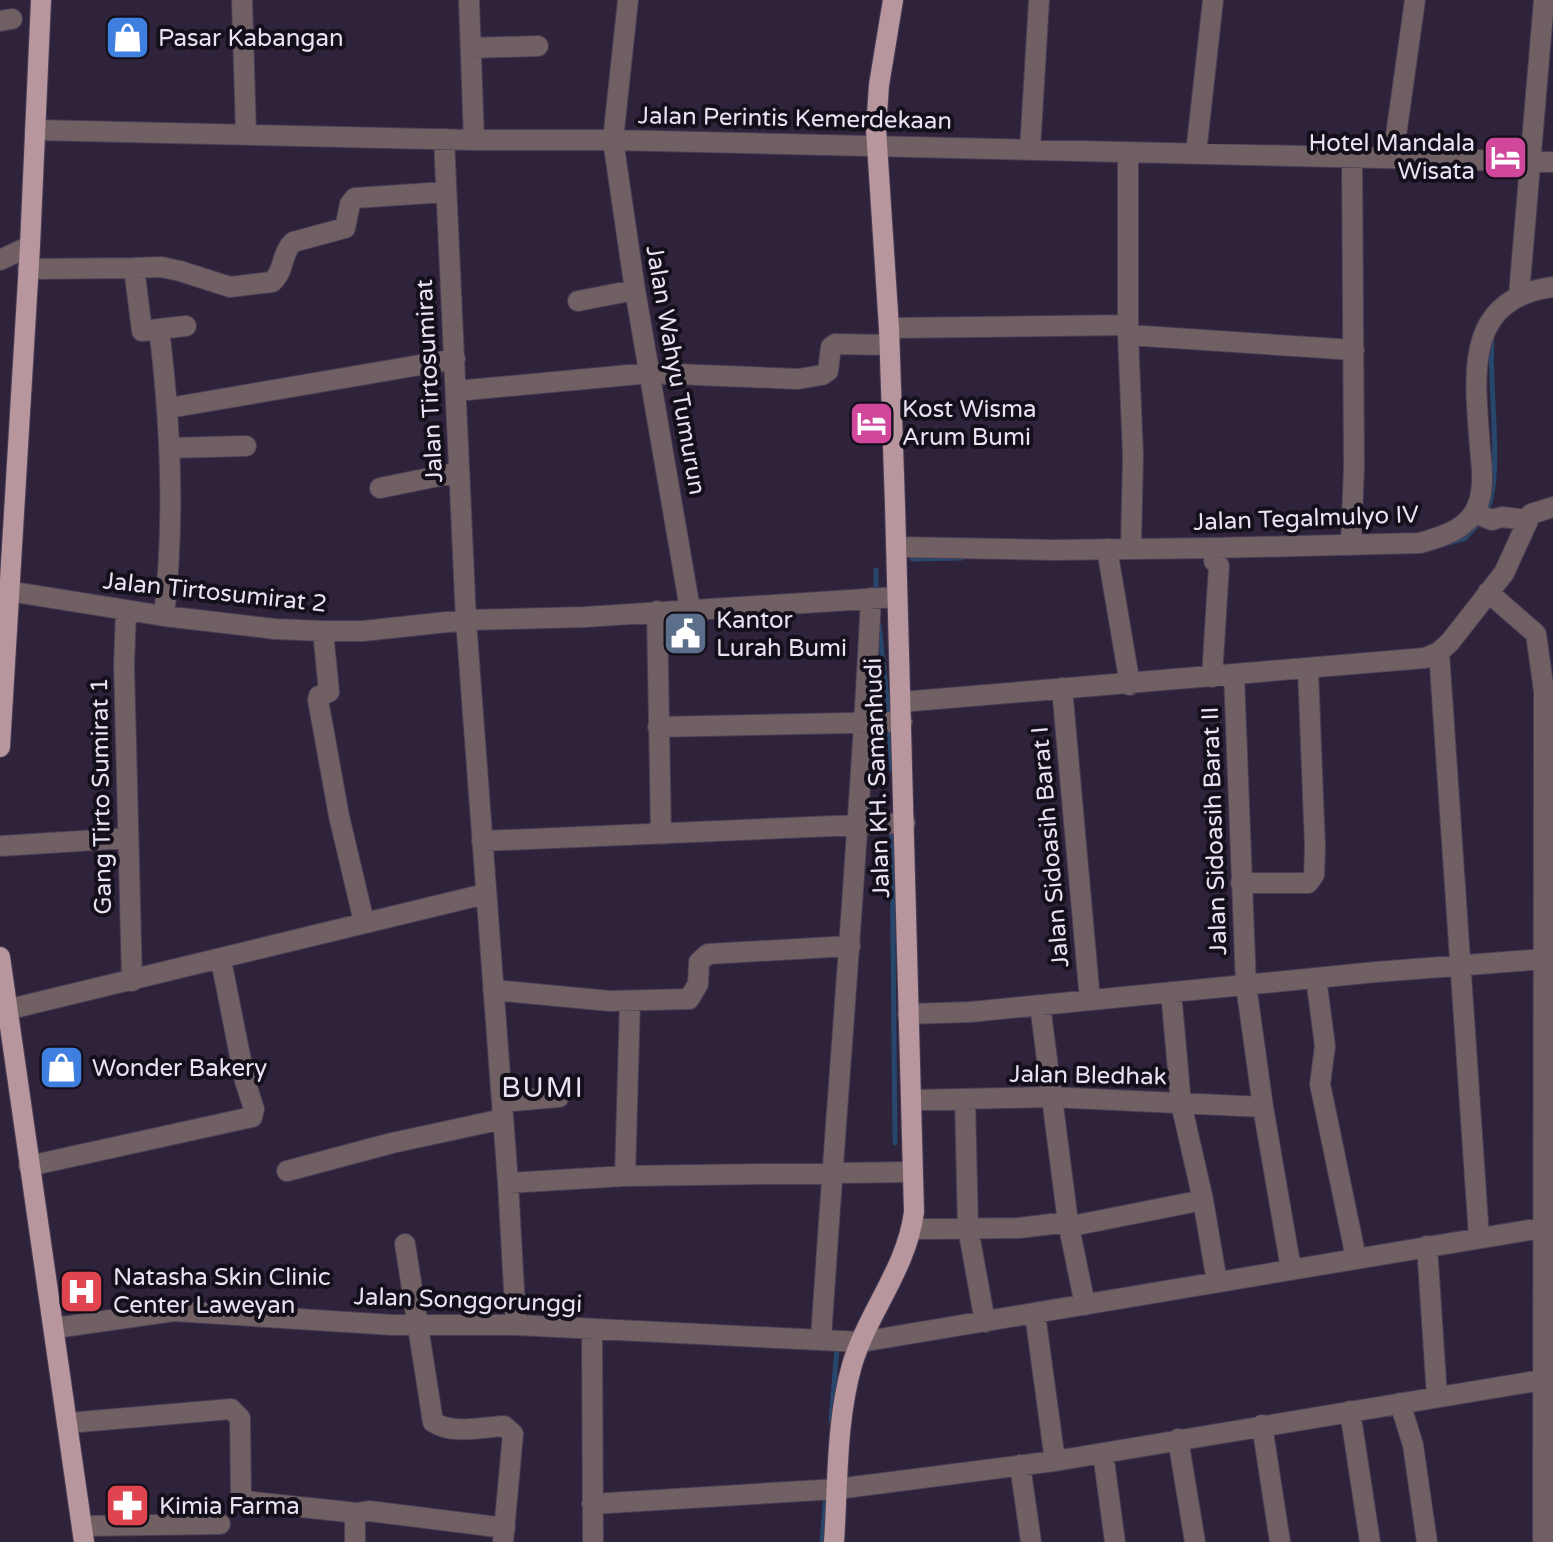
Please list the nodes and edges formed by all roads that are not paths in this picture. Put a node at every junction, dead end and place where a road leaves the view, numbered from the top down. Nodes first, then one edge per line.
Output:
1 (41, 0) edge
2 (242, 0) edge
3 (469, 0) edge
4 (628, 0) edge
5 (893, 0) edge
6 (1039, 0) edge
7 (1213, 0) edge
8 (1415, 0) edge
9 (1544, 0) edge
10 (538, 46) dead end
11 (471, 48) junction
12 (35, 130) junction
13 (246, 134) junction
14 (444, 139) junction
15 (474, 140) junction
16 (613, 140) junction
17 (879, 147) junction
18 (1030, 150) junction
19 (1128, 152) junction
20 (1196, 153) junction
21 (1352, 156) junction
22 (1393, 157) junction
23 (1530, 161) junction
24 (1553, 162) edge
25 (445, 192) junction
26 (30, 246) junction
27 (0, 260) edge
28 (134, 268) junction
29 (28, 269) junction
30 (1553, 287) edge
31 (635, 290) junction
32 (1519, 295) junction
33 (578, 301) dead end
34 (186, 326) dead end
35 (159, 329) junction
36 (1128, 330) junction
37 (889, 337) junction
38 (1354, 350) junction
39 (455, 359) junction
40 (650, 373) junction
41 (456, 391) junction
42 (169, 408) junction
43 (246, 446) dead end
44 (171, 448) junction
45 (459, 472) junction
46 (380, 488) dead end
47 (1553, 507) edge
48 (1482, 516) junction
49 (1527, 520) junction
50 (1351, 545) junction
51 (896, 547) junction
52 (1131, 547) junction
53 (1108, 554) junction
54 (1214, 554) junction
55 (8, 591) junction
56 (1488, 592) junction
57 (882, 598) junction
58 (690, 609) junction
59 (126, 611) junction
60 (657, 611) junction
61 (164, 616) junction
62 (466, 620) junction
63 (323, 631) junction
64 (3, 633) edge
65 (1439, 652) junction
66 (1308, 669) junction
67 (1234, 675) junction
68 (1212, 677) junction
69 (1130, 685) junction
70 (1062, 688) junction
71 (1549, 691) edge
72 (902, 712) junction
73 (865, 724) junction
74 (658, 727) junction
75 (0, 747) edge
76 (894, 823) junction
77 (859, 825) junction
78 (661, 834) junction
79 (128, 838) junction
80 (482, 841) junction
81 (0, 846) edge
82 (1241, 883) junction
83 (1548, 888) edge
84 (485, 894) junction
85 (364, 922) junction
86 (850, 946) junction
87 (0, 957) edge
88 (1544, 959) junction
89 (221, 960) junction
90 (1461, 967) junction
91 (1316, 978) junction
92 (132, 981) junction
93 (1246, 985) junction
94 (493, 990) junction
95 (1171, 992) junction
96 (1090, 1000) junction
97 (630, 1002) junction
98 (1040, 1005) junction
99 (6, 1010) junction
100 (908, 1014) junction
101 (1549, 1034) edge
102 (559, 1097) dead end
103 (1050, 1097) junction
104 (965, 1099) junction
105 (911, 1100) junction
106 (1181, 1103) junction
107 (1263, 1107) junction
108 (502, 1110) junction
109 (29, 1166) junction
110 (287, 1171) dead end
111 (912, 1172) junction
112 (831, 1174) junction
113 (625, 1176) junction
114 (508, 1183) junction
115 (1203, 1200) junction
116 (1068, 1222) junction
117 (1549, 1226) edge
118 (968, 1228) junction
119 (912, 1229) junction
120 (1479, 1237) junction
121 (405, 1244) dead end
122 (1427, 1246) junction
123 (1356, 1258) junction
124 (1291, 1269) junction
125 (1217, 1282) junction
126 (1085, 1305) junction
127 (1035, 1314) junction
128 (985, 1322) junction
129 (417, 1325) junction
130 (516, 1325) junction
131 (55, 1328) junction
132 (592, 1330) junction
133 (840, 1341) junction
134 (1542, 1380) junction
135 (1437, 1397) junction
136 (1400, 1403) junction
137 (1350, 1411) junction
138 (68, 1423) junction
139 (1262, 1425) junction
140 (1178, 1439) junction
141 (1548, 1440) edge
142 (1103, 1453) junction
143 (1055, 1461) junction
144 (1020, 1465) junction
145 (828, 1489) junction
146 (592, 1504) junction
147 (357, 1513) junction
148 (220, 1524) dead end
149 (83, 1534) edge
150 (504, 1535) edge
151 (355, 1542) edge
152 (593, 1542) edge
153 (834, 1542) edge
154 (1031, 1542) edge
155 (1115, 1542) edge
156 (1195, 1542) edge
157 (1280, 1542) edge
158 (1370, 1542) edge
159 (1427, 1542) edge
160 (1543, 1542) edge

1 - 12 main road
2 - 13 street
3 - 11 street
4 - 16 street, Jalan Wahyu Tumurun
5 - 17 main road, Jalan KH. Samanhudi
6 - 18 street
7 - 20 street
8 - 22 street
9 - 23 street
10 - 11 street
11 - 15 street
12 - 13 street, Jalan Perintis Kemerdekaan
12 - 26 main road
13 - 14 street, Jalan Perintis Kemerdekaan
14 - 15 street, Jalan Perintis Kemerdekaan
14 - 25 street, Jalan Tirtosumirat
15 - 16 street, Jalan Perintis Kemerdekaan
16 - 17 street, Jalan Perintis Kemerdekaan
16 - 31 street, Jalan Wahyu Tumurun
17 - 18 street, Jalan Perintis Kemerdekaan
17 - 37 main road, Jalan KH. Samanhudi
18 - 19 street, Jalan Perintis Kemerdekaan
19 - 20 street, Jalan Perintis Kemerdekaan
19 - 36 street
20 - 21 street, Jalan Perintis Kemerdekaan
21 - 22 street, Jalan Perintis Kemerdekaan
21 - 38 street
22 - 23 street, Jalan Perintis Kemerdekaan
23 - 24 street, Jalan Perintis Kemerdekaan
23 - 32 street
25 - 28 street
25 - 39 street, Jalan Tirtosumirat
26 - 27 street
26 - 29 main road
28 - 29 street
28 - 35 street
29 - 55 main road
30 - 32 street
31 - 33 street
31 - 40 street, Jalan Wahyu Tumurun
32 - 48 street
34 - 35 street
35 - 42 street
36 - 37 street
36 - 38 street
36 - 52 street
37 - 40 street
37 - 51 main road, Jalan KH. Samanhudi
38 - 50 street
39 - 41 street, Jalan Tirtosumirat
39 - 42 street
40 - 41 street
40 - 58 street, Jalan Wahyu Tumurun
41 - 45 street, Jalan Tirtosumirat
42 - 44 street
43 - 44 street
44 - 61 street
45 - 46 street
45 - 62 street, Jalan Tirtosumirat
47 - 49 street
48 - 49 street
48 - 50 street, Jalan Tegalmulyo IV
49 - 56 street
50 - 54 street, Jalan Tegalmulyo IV
51 - 53 street, Jalan Tegalmulyo IV
51 - 57 main road, Jalan KH. Samanhudi
52 - 53 street, Jalan Tegalmulyo IV
52 - 54 street, Jalan Tegalmulyo IV
53 - 69 street
54 - 68 street
55 - 59 street, Jalan Tirtosumirat 2
55 - 64 main road
56 - 65 street
56 - 71 street
57 - 58 street, Jalan Tirtosumirat 2
57 - 72 main road, Jalan KH. Samanhudi
57 - 73 street
58 - 60 street, Jalan Tirtosumirat 2
59 - 61 street, Jalan Tirtosumirat 2
59 - 79 street, Gang Tirto Sumirat 1
60 - 62 street, Jalan Tirtosumirat 2
60 - 74 street
61 - 63 street, Jalan Tirtosumirat 2
62 - 63 street, Jalan Tirtosumirat 2
62 - 80 street, Jalan Tirtosumirat
63 - 85 street
64 - 75 main road
65 - 66 street
65 - 90 street
66 - 67 street
66 - 82 street
67 - 68 street
67 - 82 street, Jalan Sidoasih Barat II
68 - 69 street
69 - 70 street
70 - 72 street
70 - 96 street, Jalan Sidoasih Barat I
71 - 83 street
72 - 73 street
72 - 76 main road, Jalan KH. Samanhudi
73 - 74 street
73 - 77 street
74 - 78 street
76 - 77 street
76 - 100 main road, Jalan KH. Samanhudi
77 - 78 street
77 - 86 street
78 - 80 street
79 - 81 street
79 - 92 street, Gang Tirto Sumirat 1
80 - 84 street, Jalan Tirtosumirat
82 - 93 street, Jalan Sidoasih Barat II
83 - 88 street
84 - 85 street
84 - 94 street, Jalan Tirtosumirat
85 - 89 street
86 - 97 street
86 - 112 street
87 - 99 main road
88 - 90 street
88 - 101 street
89 - 92 street
89 - 109 street
90 - 91 street
90 - 120 street
91 - 93 street
91 - 123 street
92 - 99 street
93 - 95 street
93 - 107 street, Jalan Sidoasih Barat II
94 - 97 street
94 - 108 street, Jalan Tirtosumirat
95 - 96 street
95 - 106 street
96 - 98 street
97 - 113 street
98 - 100 street
98 - 103 street
99 - 109 main road
100 - 105 main road, Jalan KH. Samanhudi
101 - 117 street
102 - 108 street
103 - 104 street, Jalan Bledhak
103 - 106 street, Jalan Bledhak
103 - 116 street
104 - 105 street, Jalan Bledhak
104 - 118 street
105 - 111 main road, Jalan KH. Samanhudi
106 - 107 street, Jalan Bledhak
106 - 115 street
107 - 124 street, Jalan Sidoasih Barat II
108 - 110 street
108 - 114 street, Jalan Tirtosumirat
109 - 131 main road
111 - 112 street
111 - 119 main road, Jalan KH. Samanhudi
112 - 113 street
112 - 133 street
113 - 114 street
114 - 130 street, Jalan Tirtosumirat
115 - 116 street
115 - 125 street
116 - 118 street
116 - 126 street
117 - 120 street, Jalan Songgorunggi
117 - 134 street
118 - 119 street
118 - 128 street
119 - 133 main road, Jalan KH. Samanhudi
120 - 122 street, Jalan Songgorunggi
121 - 129 street
122 - 123 street, Jalan Songgorunggi
122 - 135 street
123 - 124 street, Jalan Songgorunggi
124 - 125 street, Jalan Songgorunggi
125 - 126 street, Jalan Songgorunggi
126 - 127 street, Jalan Songgorunggi
127 - 128 street, Jalan Songgorunggi
127 - 143 street
128 - 133 street, Jalan Songgorunggi
129 - 130 street, Jalan Songgorunggi
129 - 131 street, Jalan Songgorunggi
129 - 150 street
130 - 132 street, Jalan Songgorunggi
131 - 138 main road
132 - 133 street, Jalan Songgorunggi
132 - 146 street
133 - 145 main road, Jalan KH. Samanhudi
134 - 135 street
134 - 141 street
135 - 136 street
136 - 137 street
136 - 159 street
137 - 139 street
137 - 158 street
138 - 147 street
138 - 149 main road
139 - 140 street
139 - 157 street
140 - 142 street
140 - 156 street
141 - 160 street
142 - 143 street
142 - 155 street
143 - 144 street
144 - 145 street
144 - 154 street
145 - 146 street
145 - 153 main road, Jalan KH. Samanhudi
146 - 152 street
147 - 150 street
147 - 151 street
148 - 149 street

